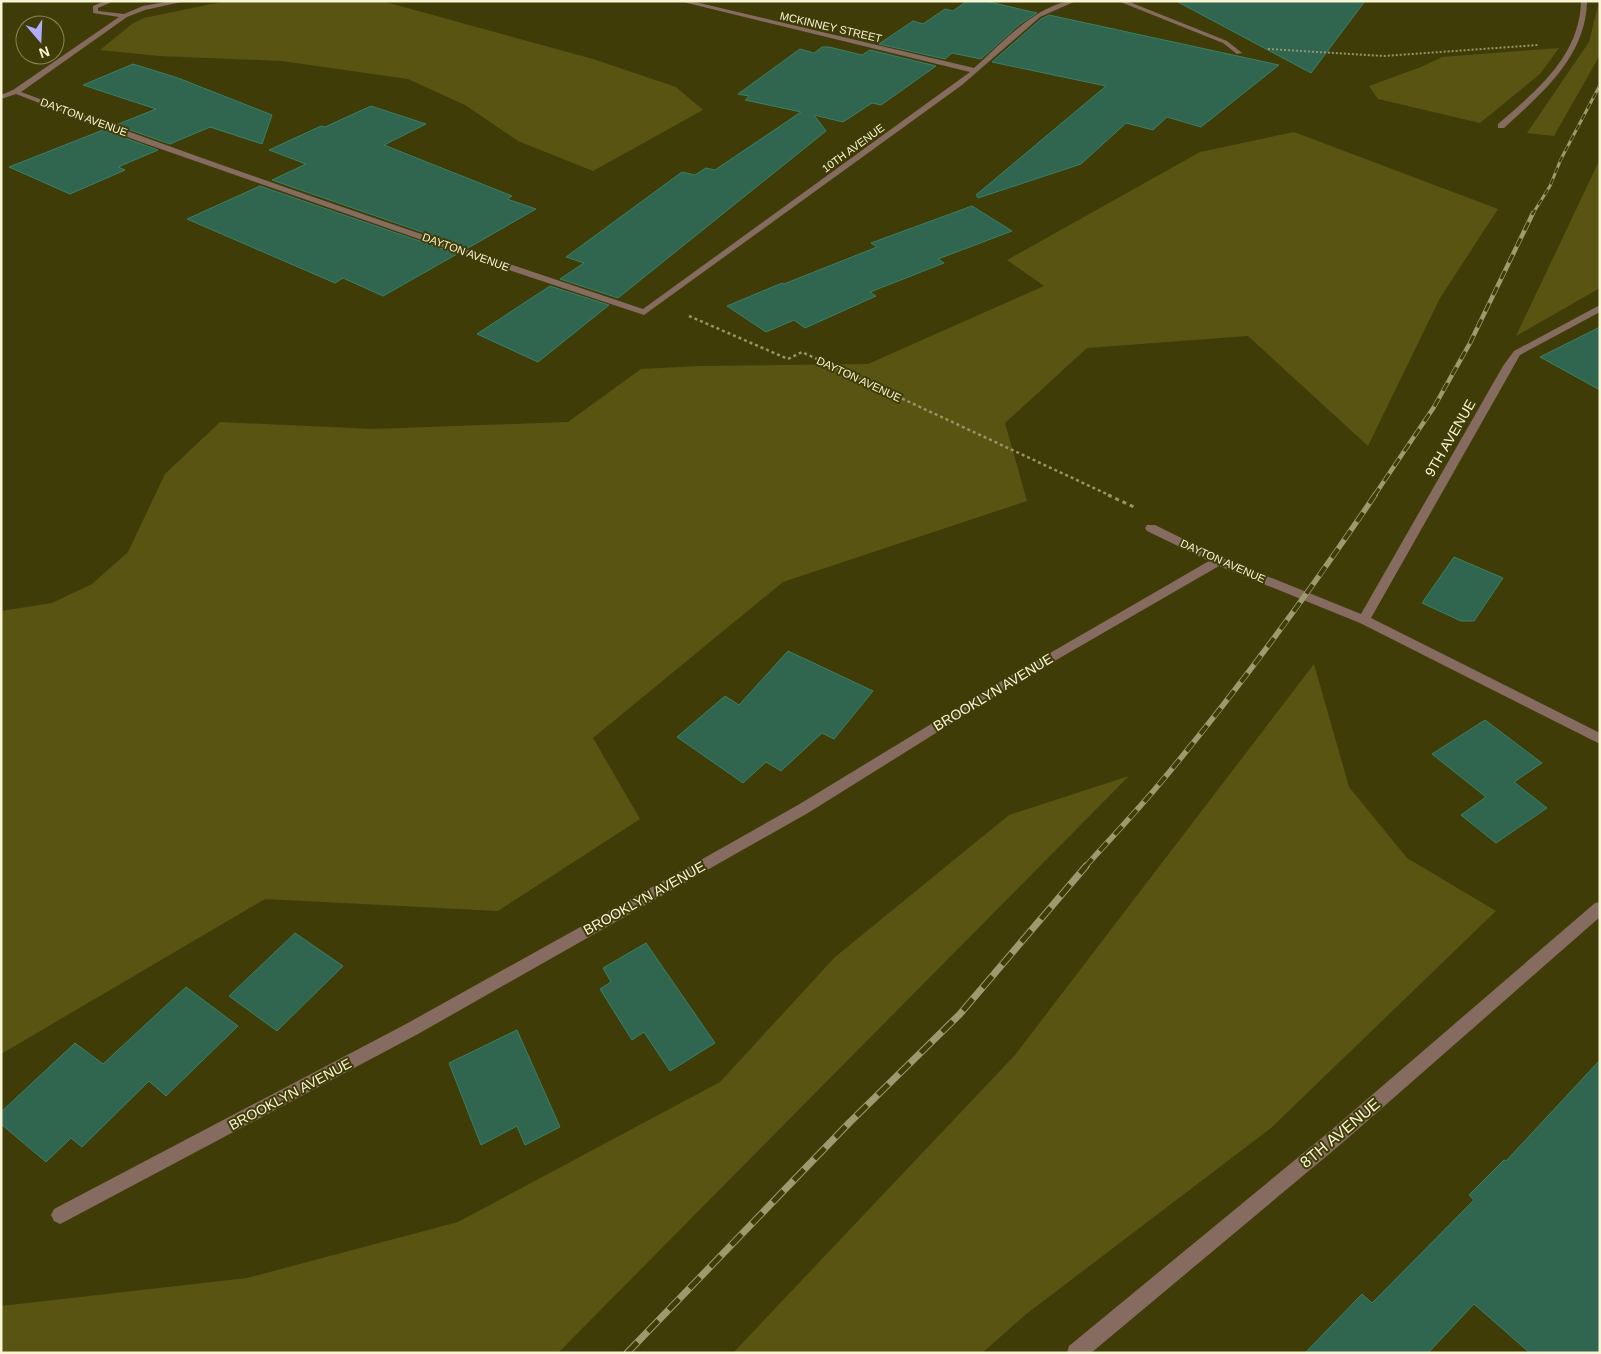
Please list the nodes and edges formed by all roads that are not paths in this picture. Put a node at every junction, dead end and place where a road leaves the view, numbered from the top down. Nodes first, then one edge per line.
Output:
1 (111, 1) edge
2 (183, 1) edge
3 (682, 1) edge
4 (1073, 1) edge
5 (1121, 1) edge
6 (1584, 1) edge
7 (125, 16) junction
8 (1237, 51) road end
9 (976, 71) junction
10 (16, 92) junction
11 (1, 98) edge
12 (1501, 126) dead end
13 (1600, 308) edge
14 (644, 312) joint
15 (1151, 528) road end
16 (1218, 561) junction
17 (1364, 620) junction
18 (1600, 739) edge
19 (1600, 908) edge
20 (60, 1215) dead end
21 (1076, 1353) edge

1 - 7 street
2 - 7 street
3 - 9 street, MCKINNEY STREET
4 - 9 street, 10TH AVENUE
5 - 8 street
6 - 12 street
7 - 10 street
9 - 14 street, 10TH AVENUE
10 - 11 street
10 - 14 street, DAYTON AVENUE
13 - 17 street, 9TH AVENUE
15 - 16 street, DAYTON AVENUE
16 - 17 street, DAYTON AVENUE
16 - 20 street, BROOKLYN AVENUE
17 - 18 street, DAYTON AVENUE
19 - 21 street, 8TH AVENUE

